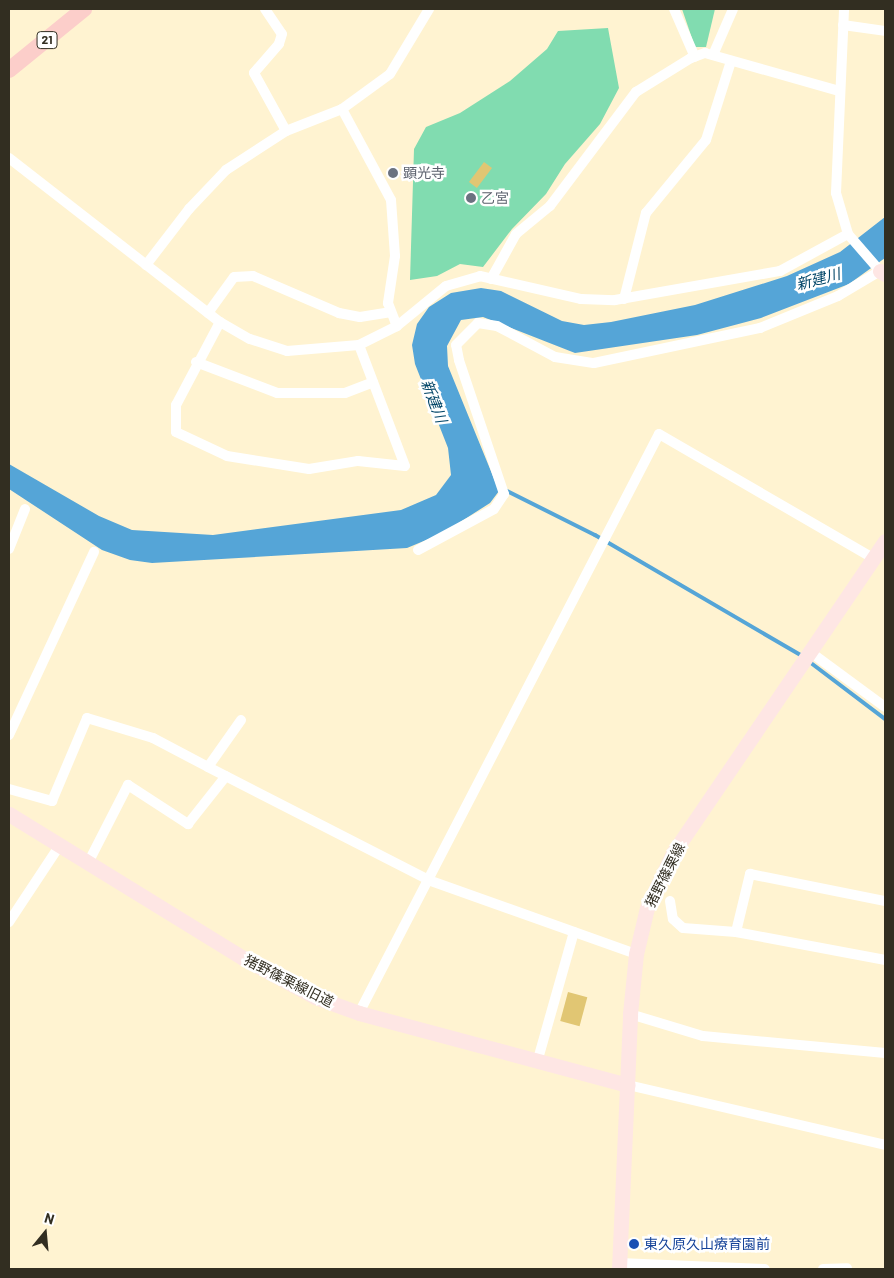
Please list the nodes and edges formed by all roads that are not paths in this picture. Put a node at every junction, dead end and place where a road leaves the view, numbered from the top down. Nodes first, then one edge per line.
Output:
1 (84, 9) edge
2 (265, 9) edge
3 (429, 9) edge
4 (674, 9) edge
5 (733, 9) edge
6 (844, 9) edge
7 (843, 25) junction
8 (885, 30) edge
9 (713, 55) junction
10 (695, 56) junction
11 (731, 61) junction
12 (9, 70) edge
13 (839, 91) junction
14 (342, 109) junction
15 (286, 131) junction
16 (10, 161) edge
17 (848, 234) junction
18 (146, 265) junction
19 (882, 272) edge
20 (491, 279) junction
21 (624, 299) junction
22 (390, 312) junction
23 (208, 313) junction
24 (220, 322) junction
25 (397, 326) junction
26 (359, 345) junction
27 (196, 362) junction
28 (373, 382) junction
29 (25, 509) dead end
30 (885, 541) edge
31 (9, 549) edge
32 (418, 550) dead end
33 (94, 552) dead end
34 (873, 558) junction
35 (809, 651) junction
36 (885, 707) edge
37 (241, 720) dead end
38 (9, 735) edge
39 (208, 767) junction
40 (226, 776) junction
41 (9, 789) edge
42 (9, 814) edge
43 (60, 845) junction
44 (88, 863) junction
45 (431, 881) junction
46 (670, 901) dead end
47 (885, 901) edge
48 (9, 922) edge
49 (574, 932) junction
50 (736, 932) junction
51 (636, 954) junction
52 (885, 960) edge
53 (359, 1013) junction
54 (630, 1014) junction
55 (885, 1053) edge
56 (538, 1059) junction
57 (628, 1084) junction
58 (885, 1145) edge
59 (619, 1266) edge
60 (684, 1268) edge
61 (847, 1268) edge
62 (764, 1269) edge
63 (823, 1269) edge

1 - 12 main road, 21
2 - 15 street
3 - 14 street
4 - 10 street
5 - 9 street
6 - 7 street
7 - 8 street
7 - 13 street
9 - 10 street
9 - 11 street
10 - 20 street
11 - 13 street
11 - 21 street
13 - 17 street
14 - 15 street
14 - 22 street
15 - 18 street
16 - 18 street
17 - 19 street
17 - 21 street
18 - 23 street
19 - 32 street
20 - 21 street
20 - 25 street
22 - 23 street
22 - 25 street
23 - 24 street
24 - 26 street
24 - 27 street
25 - 26 street
26 - 28 street
27 - 28 street
27 - 28 street
29 - 31 street
30 - 34 main road, 猪野篠栗線
33 - 38 street
34 - 35 main road, 猪野篠栗線
34 - 45 street
35 - 36 street
35 - 51 main road, 猪野篠栗線
37 - 39 street
39 - 40 street
39 - 41 street
40 - 44 street
40 - 45 street
42 - 43 main road, 猪野篠栗線旧道
43 - 44 main road, 猪野篠栗線旧道
43 - 48 street
44 - 53 main road, 猪野篠栗線旧道
45 - 49 street
45 - 53 street
46 - 50 street
47 - 50 street
49 - 51 street
49 - 56 street
50 - 52 street
51 - 54 main road, 猪野篠栗線
53 - 56 main road, 猪野篠栗線旧道
54 - 55 street
54 - 57 main road, 猪野篠栗線
56 - 57 main road, 猪野篠栗線旧道
57 - 58 street
57 - 59 main road, 猪野篠栗線
59 - 60 street
60 - 62 street
61 - 63 street

